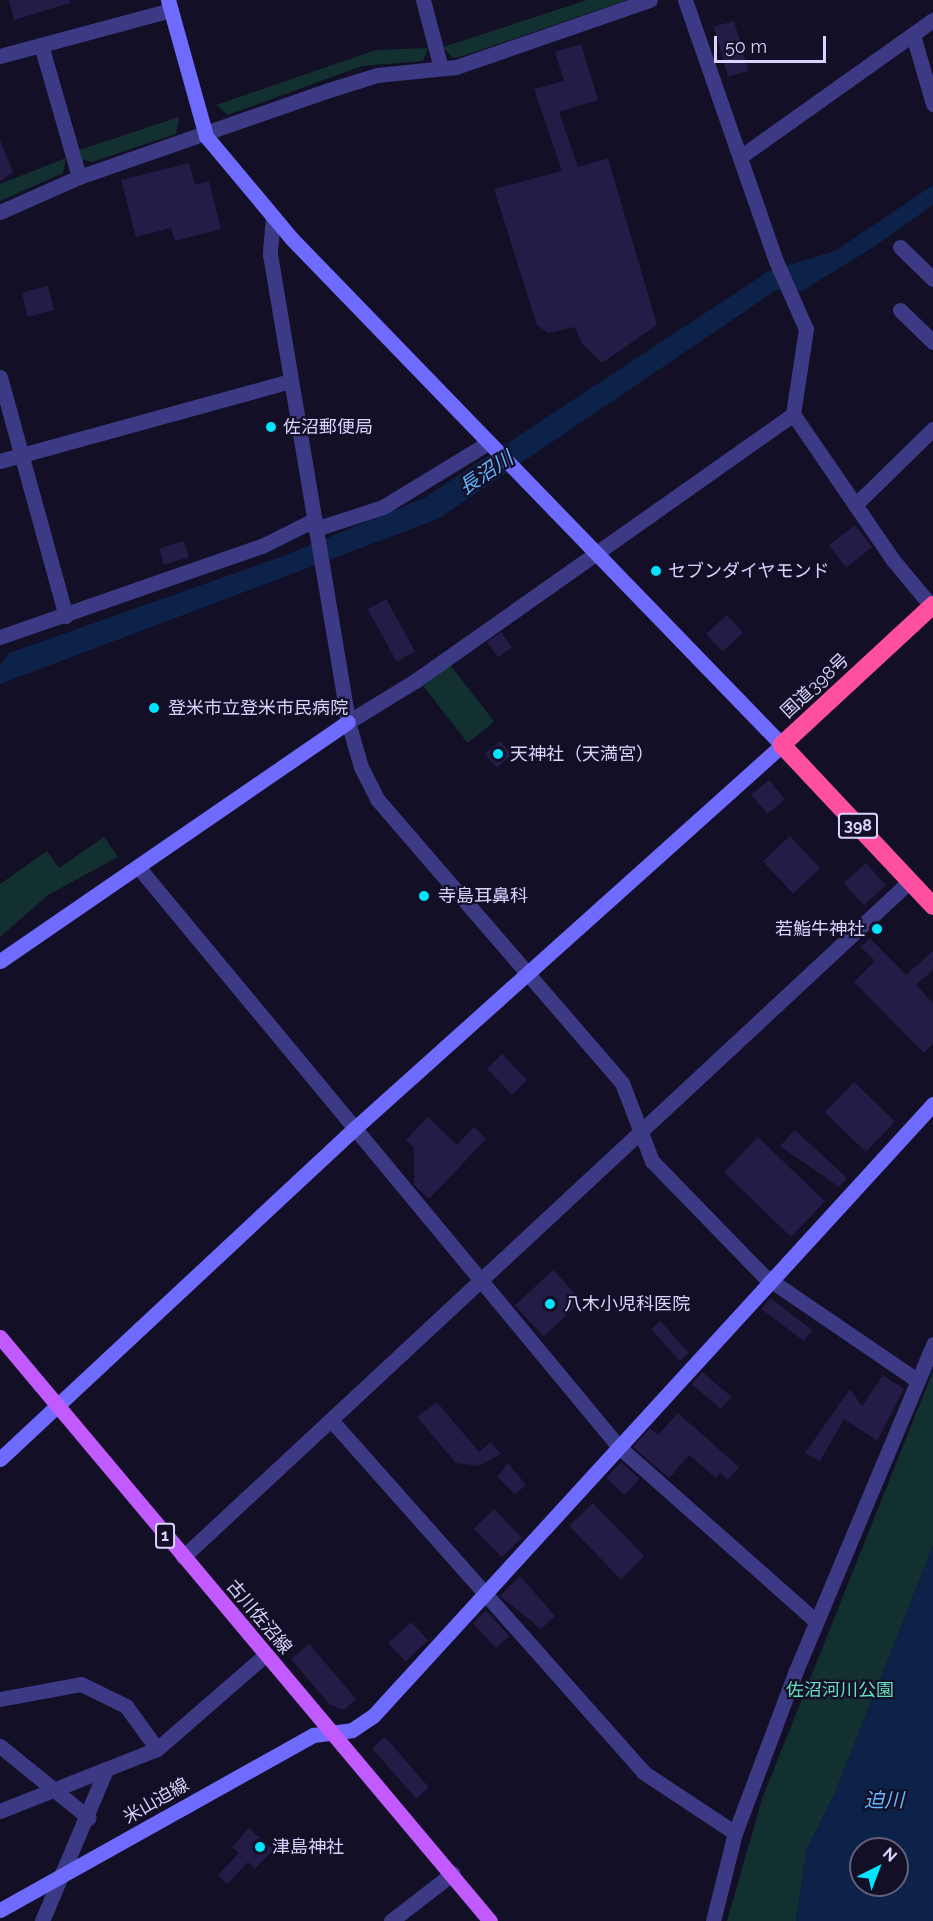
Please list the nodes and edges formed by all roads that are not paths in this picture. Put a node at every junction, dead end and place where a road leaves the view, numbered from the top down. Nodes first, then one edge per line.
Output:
1 (423, 0) edge
2 (650, 0) edge
3 (685, 0) edge
4 (169, 5) edge
5 (933, 20) edge
6 (913, 35) junction
7 (41, 45) junction
8 (0, 56) edge
9 (441, 68) junction
10 (933, 104) edge
11 (206, 136) junction
12 (740, 157) junction
13 (79, 177) junction
14 (0, 212) edge
15 (273, 217) junction
16 (900, 247) dead end
17 (933, 279) edge
18 (900, 310) dead end
19 (933, 342) edge
20 (0, 377) edge
21 (290, 381) junction
22 (793, 414) junction
23 (933, 429) edge
24 (491, 446) junction
25 (22, 455) junction
26 (0, 461) edge
27 (855, 505) junction
28 (315, 527) junction
29 (593, 556) junction
30 (932, 606) edge
31 (66, 616) junction
32 (0, 637) edge
33 (348, 722) junction
34 (782, 746) junction
35 (139, 868) junction
36 (910, 881) junction
37 (933, 906) edge
38 (0, 961) edge
39 (526, 972) junction
40 (933, 1104) edge
41 (355, 1128) junction
42 (644, 1131) junction
43 (771, 1280) junction
44 (482, 1283) junction
45 (0, 1337) edge
46 (933, 1344) edge
47 (918, 1381) junction
48 (57, 1407) junction
49 (331, 1420) junction
50 (620, 1448) junction
51 (0, 1460) edge
52 (183, 1557) junction
53 (484, 1596) junction
54 (816, 1621) junction
55 (265, 1655) junction
56 (0, 1699) edge
57 (333, 1732) junction
58 (0, 1746) edge
59 (157, 1749) junction
60 (105, 1772) junction
61 (51, 1792) junction
62 (0, 1811) edge
63 (89, 1818) junction
64 (735, 1833) junction
65 (453, 1873) junction
66 (62, 1875) junction
67 (0, 1910) edge
68 (42, 1921) edge
69 (391, 1921) edge
70 (490, 1921) edge
71 (713, 1921) edge

1 - 9 street
2 - 9 street
3 - 12 street
4 - 7 street
4 - 11 street
5 - 6 street
6 - 10 street
6 - 12 street
7 - 8 street
7 - 13 street
9 - 11 street
11 - 13 street
11 - 15 street
12 - 22 street
13 - 14 street
15 - 21 street
15 - 24 street
16 - 17 street
18 - 19 street
20 - 25 street
21 - 25 street
21 - 28 street
22 - 27 street
22 - 29 street
23 - 27 street
24 - 28 street
24 - 29 street
25 - 26 street
25 - 31 street
27 - 30 street
28 - 31 street
28 - 33 street
29 - 33 street
29 - 34 street
30 - 34 highway, 国道398号
31 - 32 street
33 - 35 street
33 - 39 street
34 - 36 highway, 国道398号 / 398
34 - 39 street
35 - 38 street
35 - 41 street
36 - 37 highway, 国道398号 / 398
36 - 42 street
39 - 41 street
39 - 42 street
40 - 43 street, 米山迫線
41 - 44 street
41 - 48 street
42 - 43 street
42 - 44 street
43 - 47 street
43 - 50 street, 米山迫線
44 - 49 street
44 - 50 street
45 - 48 main road, 古川佐沼線 / 1
46 - 47 street
47 - 54 street
48 - 51 street
48 - 52 main road, 古川佐沼線 / 1
49 - 52 street
49 - 53 street
50 - 53 street, 米山迫線
50 - 54 street
52 - 55 main road, 古川佐沼線 / 1
53 - 57 street, 米山迫線
53 - 64 street
54 - 64 street
55 - 57 main road, 古川佐沼線 / 1
55 - 59 street
56 - 59 street
57 - 65 main road, 古川佐沼線 / 1
57 - 66 street, 米山迫線
58 - 61 street
59 - 60 street
60 - 61 street
60 - 63 street
61 - 62 street
61 - 63 street
63 - 66 street
64 - 71 street
65 - 69 street
65 - 70 main road, 古川佐沼線 / 1
66 - 67 street, 米山迫線
66 - 68 street

